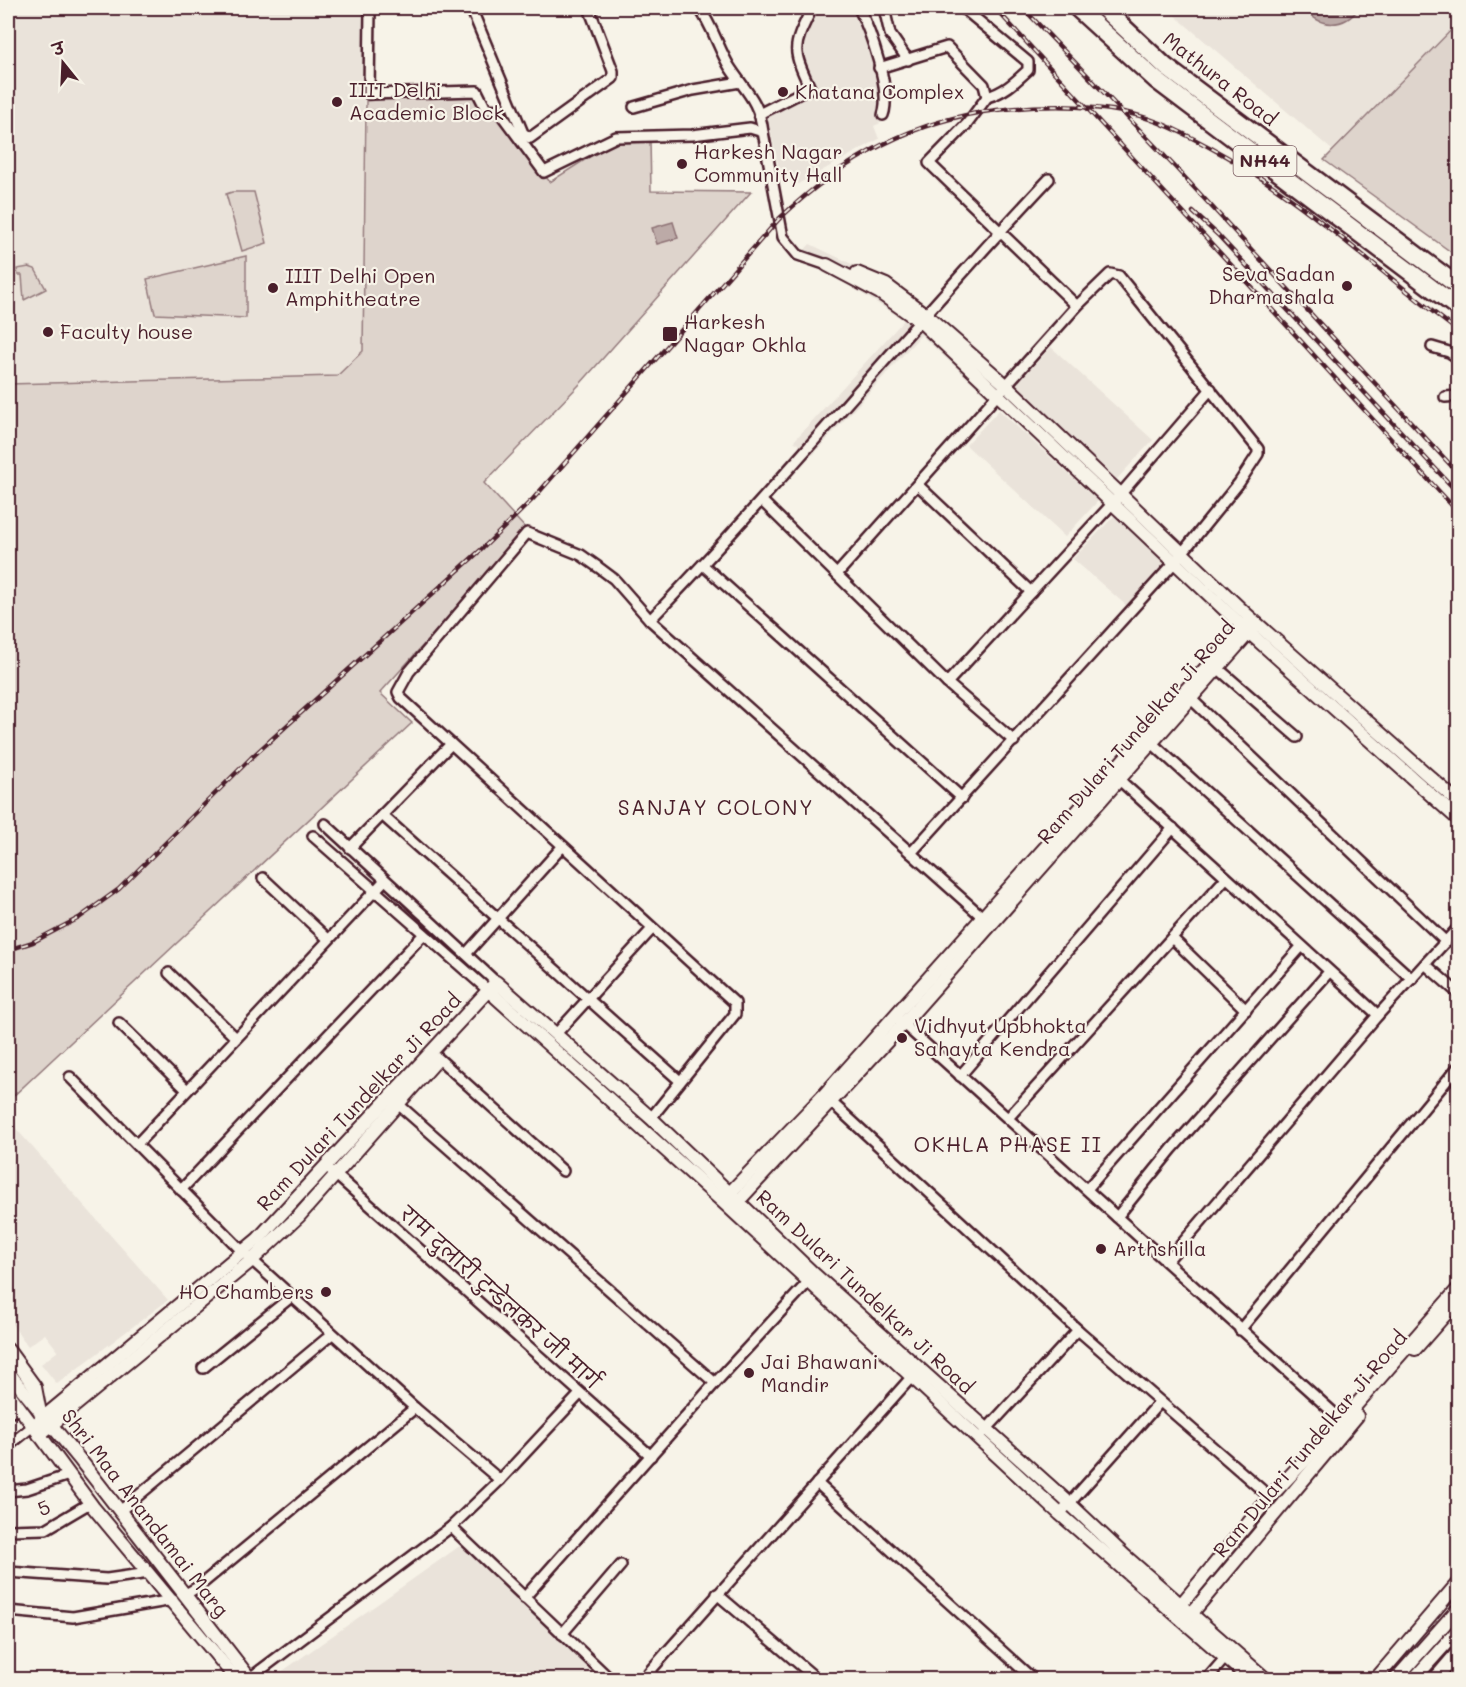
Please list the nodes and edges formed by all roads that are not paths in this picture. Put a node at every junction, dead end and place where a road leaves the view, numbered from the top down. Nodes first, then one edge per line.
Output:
1 (370, 8) edge
2 (471, 8) edge
3 (589, 8) edge
4 (699, 8) edge
5 (812, 8) edge
6 (859, 8) edge
7 (885, 8) edge
8 (963, 8) edge
9 (1077, 8) edge
10 (1103, 8) edge
11 (908, 60) junction
12 (879, 68) junction
13 (740, 82) junction
14 (987, 97) junction
15 (634, 107) dead end
16 (513, 109) junction
17 (760, 113) junction
18 (501, 114) junction
19 (883, 115) dead end
20 (763, 132) junction
21 (1049, 180) dead end
22 (1000, 232) junction
23 (827, 266) joint
24 (1458, 286) edge
25 (1077, 306) junction
26 (1458, 308) edge
27 (923, 319) junction
28 (1432, 346) dead end
29 (1458, 358) edge
30 (1007, 386) junction
31 (1211, 389) junction
32 (998, 396) junction
33 (1458, 396) edge
34 (1445, 397) dead end
35 (919, 486) junction
36 (1116, 499) junction
37 (762, 501) junction
38 (1178, 558) junction
39 (703, 565) junction
40 (837, 574) junction
41 (1031, 592) junction
42 (650, 620) junction
43 (1250, 628) junction
44 (1215, 666) junction
45 (947, 683) junction
46 (1188, 696) junction
47 (1297, 737) dead end
48 (1014, 741) junction
49 (451, 744) junction
50 (1153, 744) junction
51 (1117, 777) junction
52 (962, 798) junction
53 (1458, 802) edge
54 (382, 815) junction
55 (1458, 819) edge
56 (325, 824) dead end
57 (1173, 828) junction
58 (313, 836) dead end
59 (562, 847) junction
60 (350, 848) junction
61 (911, 853) junction
62 (263, 878) dead end
63 (1226, 878) junction
64 (384, 880) junction
65 (374, 890) junction
66 (497, 918) junction
67 (987, 922) junction
68 (652, 928) junction
69 (1458, 928) edge
70 (424, 934) junction
71 (1172, 938) junction
72 (328, 939) junction
73 (1446, 942) junction
74 (1302, 947) junction
75 (466, 954) junction
76 (1425, 964) junction
77 (1329, 972) junction
78 (170, 973) dead end
79 (1412, 979) junction
80 (495, 989) junction
81 (1458, 993) edge
82 (588, 999) junction
83 (1246, 1010) junction
84 (1378, 1016) junction
85 (899, 1020) junction
86 (119, 1023) dead end
87 (555, 1035) junction
88 (236, 1038) junction
89 (438, 1058) junction
90 (1458, 1067) edge
91 (960, 1076) junction
92 (70, 1077) dead end
93 (680, 1081) junction
94 (187, 1090) junction
95 (828, 1098) junction
96 (398, 1104) junction
97 (651, 1118) junction
98 (1008, 1118) junction
99 (136, 1144) junction
100 (331, 1170) junction
101 (562, 1171) dead end
102 (1087, 1189) junction
103 (181, 1190) junction
104 (730, 1202) junction
105 (1117, 1217) junction
106 (248, 1256) junction
107 (1167, 1261) junction
108 (812, 1278) junction
109 (1458, 1288) edge
110 (291, 1297) junction
111 (1458, 1300) edge
112 (1078, 1330) junction
113 (1240, 1330) junction
114 (332, 1334) junction
115 (8, 1350) edge
116 (203, 1368) dead end
117 (8, 1372) edge
118 (915, 1373) junction
119 (715, 1383) junction
120 (8, 1392) edge
121 (580, 1394) junction
122 (1160, 1402) junction
123 (415, 1408) junction
124 (21, 1410) junction
125 (8, 1413) edge
126 (45, 1418) junction
127 (1345, 1423) junction
128 (36, 1431) junction
129 (983, 1433) junction
130 (8, 1446) edge
131 (651, 1456) junction
132 (69, 1475) junction
133 (500, 1480) junction
134 (817, 1483) junction
135 (8, 1491) edge
136 (1270, 1497) junction
137 (90, 1503) junction
138 (1070, 1504) junction
139 (120, 1511) junction
140 (1060, 1514) junction
141 (451, 1527) junction
142 (8, 1530) edge
143 (621, 1565) dead end
144 (8, 1572) edge
145 (149, 1573) junction
146 (1458, 1583) edge
147 (717, 1594) junction
148 (179, 1597) junction
149 (524, 1598) junction
150 (1178, 1608) junction
151 (1458, 1609) edge
152 (8, 1611) edge
153 (1189, 1617) junction
154 (1458, 1629) edge
155 (562, 1634) junction
156 (1458, 1652) edge
157 (1226, 1658) junction
158 (246, 1679) edge
159 (611, 1680) edge
160 (642, 1680) edge
161 (818, 1680) edge
162 (1034, 1680) edge
163 (1206, 1680) edge
164 (1251, 1680) edge
165 (1267, 1680) edge
166 (1375, 1680) edge
167 (1395, 1680) edge
168 (1413, 1680) edge
169 (1434, 1680) edge

1 - 18 street
2 - 16 street
3 - 16 street
4 - 13 street
5 - 17 street
6 - 12 street
7 - 11 street
8 - 14 street
9 - 26 highway, Mathura Road / NH44
10 - 24 highway, Mathura Road / NH44
11 - 12 street
11 - 14 street
12 - 19 street
13 - 15 street
13 - 17 street
14 - 22 street
16 - 18 street
17 - 20 street
18 - 20 street
20 - 23 street
21 - 22 street
22 - 25 street
22 - 27 street
23 - 27 street
25 - 30 street
25 - 31 street
27 - 30 street
27 - 32 street
27 - 37 street
28 - 29 street
30 - 32 street
30 - 36 street
31 - 36 street
31 - 38 street
32 - 35 street
32 - 36 street
33 - 34 street
35 - 40 street
35 - 41 street
36 - 38 street
36 - 41 street
37 - 39 street
37 - 40 street
38 - 43 street
38 - 48 street
39 - 42 street
39 - 52 street
40 - 45 street
41 - 45 street
42 - 49 street
42 - 61 street
43 - 44 street, Ram Dulari Tundelkar Ji Road
43 - 53 street
43 - 55 street
44 - 46 street, Ram Dulari Tundelkar Ji Road
44 - 47 street
45 - 48 street
46 - 50 street, Ram Dulari Tundelkar Ji Road
46 - 51 street, Ram Dulari Tundelkar Ji Road
46 - 73 street
48 - 52 street
49 - 54 street
49 - 59 street
50 - 51 street, Ram Dulari Tundelkar Ji Road
50 - 79 street
51 - 57 street
51 - 67 street, Ram Dulari Tundelkar Ji Road
52 - 61 street
54 - 60 street
54 - 66 street
56 - 60 street
57 - 63 street
57 - 91 street
58 - 65 street
59 - 66 street
59 - 68 street
60 - 64 street
61 - 67 street
62 - 72 street
63 - 71 street
63 - 74 street
64 - 65 street
64 - 75 street
65 - 70 street
65 - 72 street
66 - 75 street
66 - 82 street
67 - 85 street, Ram Dulari Tundelkar Ji Road
68 - 82 street
68 - 93 street
69 - 73 street
70 - 80 street
70 - 103 street
71 - 83 street
71 - 98 street
72 - 88 street
73 - 76 street
74 - 77 street
74 - 83 street
75 - 80 street
76 - 79 street
76 - 81 street
77 - 84 street
77 - 105 street
78 - 88 street
79 - 84 street
80 - 87 street, Ram Dulari Tundelkar Ji Road
80 - 89 street, Ram Dulari Tundelkar Ji Road
80 - 100 street, Ram Dulari Tundelkar Ji Road
80 - 104 street, Ram Dulari Tundelkar Ji Road
82 - 87 street
82 - 93 street
83 - 102 street
84 - 107 street
85 - 91 street
85 - 95 street, Ram Dulari Tundelkar Ji Road
86 - 94 street
87 - 97 street, Ram Dulari Tundelkar Ji Road
88 - 94 street
89 - 96 street, Ram Dulari Tundelkar Ji Road
89 - 101 street
90 - 113 street
91 - 98 street
92 - 99 street
93 - 97 street
94 - 99 street
95 - 104 street, Ram Dulari Tundelkar Ji Road
95 - 112 street, Ram Dulari Tundelkar Ji Road
96 - 100 street, Ram Dulari Tundelkar Ji Road
96 - 119 street
97 - 104 street, Ram Dulari Tundelkar Ji Road
98 - 102 street
99 - 103 street
100 - 106 street, Ram Dulari Tundelkar Ji Road
100 - 121 street, राम दुलारी टुन्डेलकर जी मार्ग
102 - 105 street
103 - 106 street
104 - 108 street, Ram Dulari Tundelkar Ji Road
105 - 107 street
106 - 110 street
106 - 126 street, Ram Dulari Tundelkar Ji Road
107 - 113 street
108 - 118 street, Ram Dulari Tundelkar Ji Road
108 - 119 street
109 - 127 street, Ram Dulari Tundelkar Ji Road
110 - 114 street
110 - 116 street
111 - 127 street, Ram Dulari Tundelkar Ji Road
112 - 122 street, Ram Dulari Tundelkar Ji Road
112 - 129 street
113 - 127 street
114 - 123 street
114 - 139 street
115 - 126 street
117 - 126 street, Shri Maa Anandamai Marg
118 - 129 street, Ram Dulari Tundelkar Ji Road
118 - 134 street
119 - 131 street
120 - 124 street, Shri Maa Anandamai Marg
121 - 131 street, राम दुलारी टुन्डेलकर जी मार्ग
121 - 133 street
122 - 136 street, Ram Dulari Tundelkar Ji Road
122 - 138 street
123 - 133 street
123 - 148 street
124 - 125 street
124 - 128 street, Shri Maa Anandamai Marg
126 - 128 street, Ram Dulari Tundelkar Ji Road
126 - 139 street, Shri Maa Anandamai Marg
127 - 136 street, Ram Dulari Tundelkar Ji Road
127 - 153 street, Ram Dulari Tundelkar Ji Road
128 - 130 street
128 - 132 street, Shri Maa Anandamai Marg
129 - 138 street, Ram Dulari Tundelkar Ji Road
129 - 140 street, Ram Dulari Tundelkar Ji Road
131 - 149 street
132 - 135 street
132 - 137 street, Shri Maa Anandamai Marg
133 - 141 street
134 - 147 street
134 - 162 street
136 - 150 street, Ram Dulari Tundelkar Ji Road
137 - 142 street, 5
137 - 145 street, Shri Maa Anandamai Marg
138 - 140 street
138 - 150 street, Ram Dulari Tundelkar Ji Road
139 - 148 street, Shri Maa Anandamai Marg
140 - 150 street, Ram Dulari Tundelkar Ji Road
141 - 149 street
141 - 158 street
143 - 155 street
144 - 145 street
145 - 148 street, Shri Maa Anandamai Marg
146 - 166 street
147 - 160 street
147 - 161 street
148 - 152 street
148 - 158 street, Shri Maa Anandamai Marg
149 - 155 street
150 - 153 street, Ram Dulari Tundelkar Ji Road
151 - 167 street
153 - 157 street, Ram Dulari Tundelkar Ji Road
153 - 165 street, Ram Dulari Tundelkar Ji Road
154 - 168 street
155 - 159 street
156 - 169 street
157 - 163 street
157 - 164 street, Ram Dulari Tundelkar Ji Road

